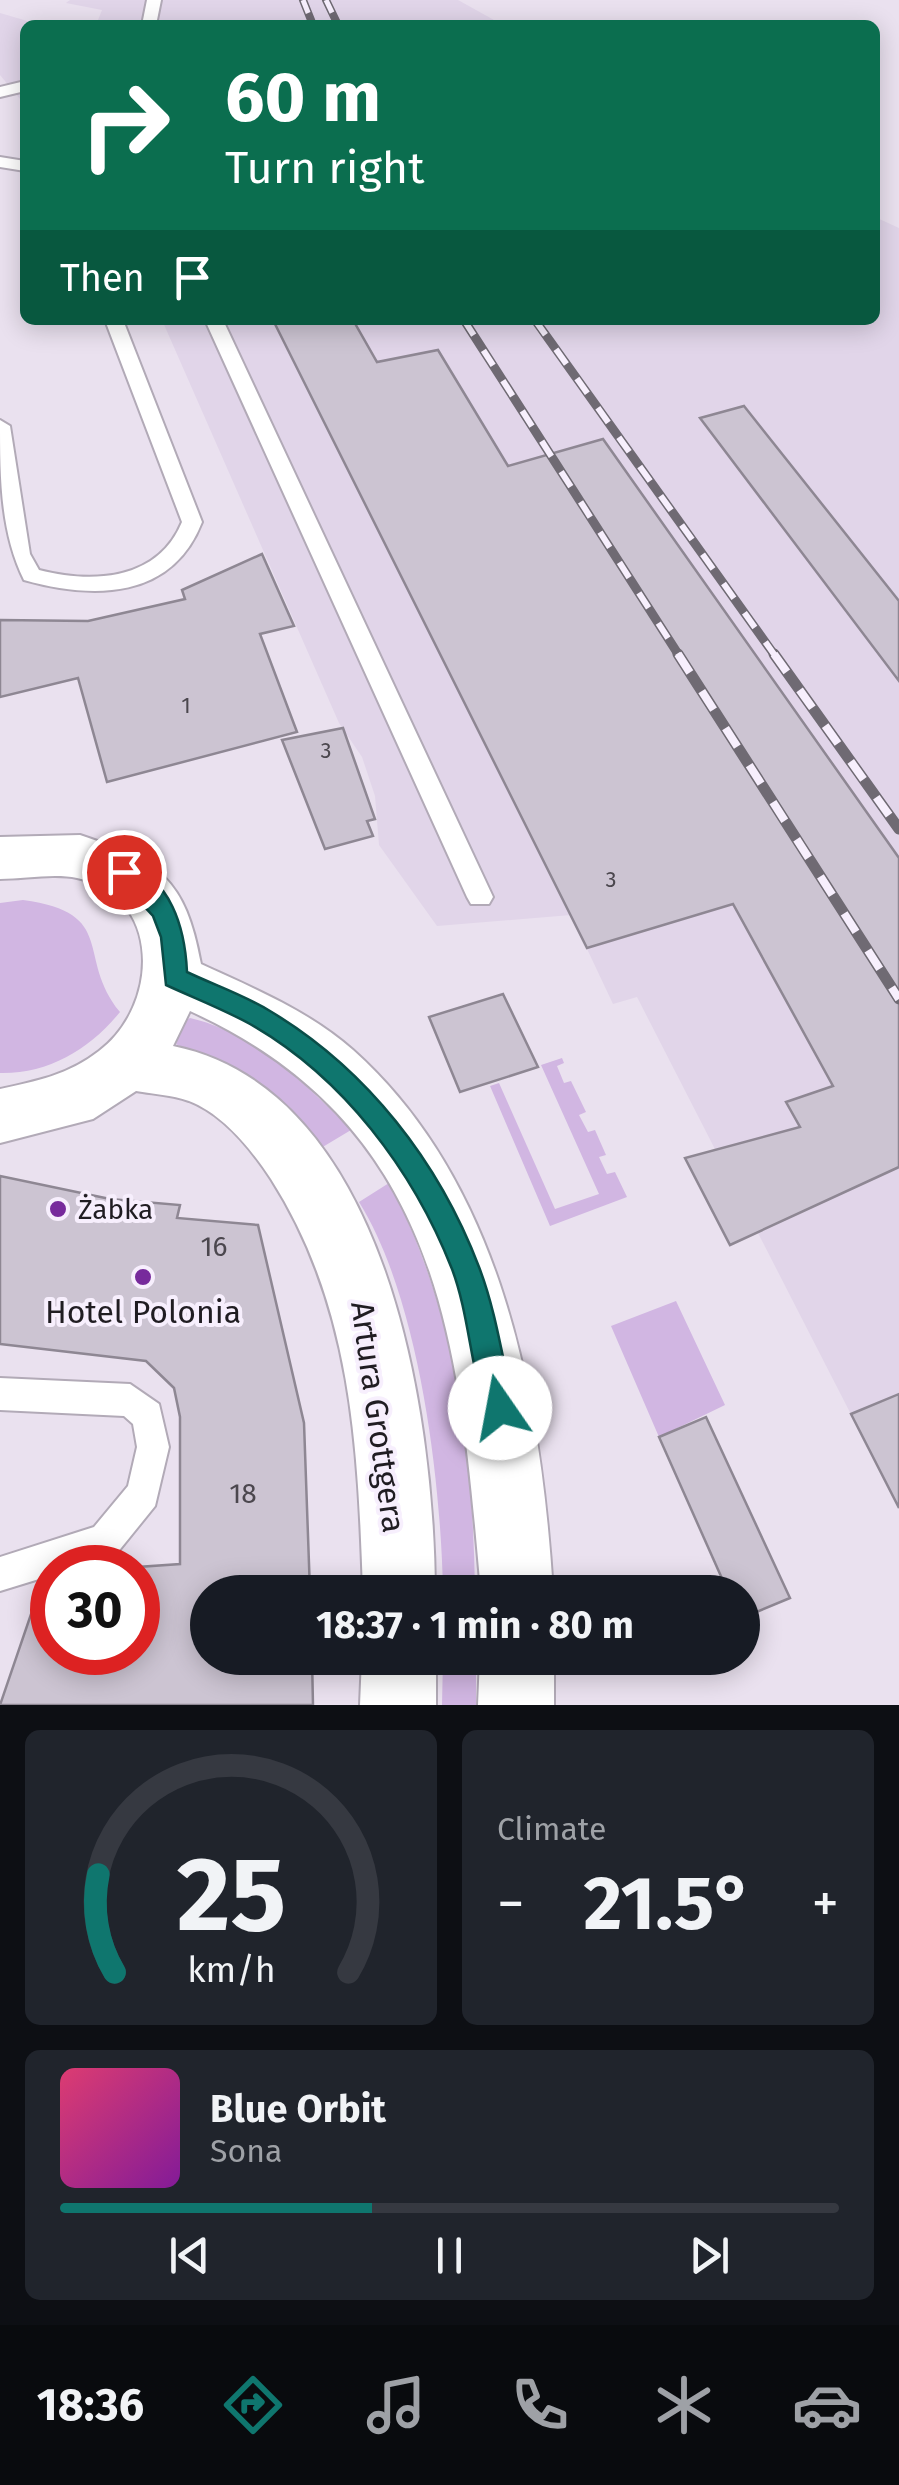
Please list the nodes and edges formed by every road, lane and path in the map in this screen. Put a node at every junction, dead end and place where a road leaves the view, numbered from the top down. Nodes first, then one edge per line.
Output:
1 (116, 325) edge
2 (216, 325) edge
3 (0, 426) edge
4 (1, 856) edge
5 (480, 896) dead end
6 (175, 978) junction
7 (126, 1064) junction
8 (0, 1116) edge
9 (0, 1394) edge
10 (0, 1574) edge
11 (398, 1575) edge
12 (516, 1575) edge
13 (399, 1675) edge
14 (517, 1675) edge
15 (398, 1705) edge
16 (516, 1705) edge

1 - 3 lane
2 - 5 lane
4 - 6 street
6 - 7 street
6 - 12 street
7 - 8 street
7 - 11 street, Artura Grottgera
9 - 10 lane
13 - 15 street
14 - 16 street

